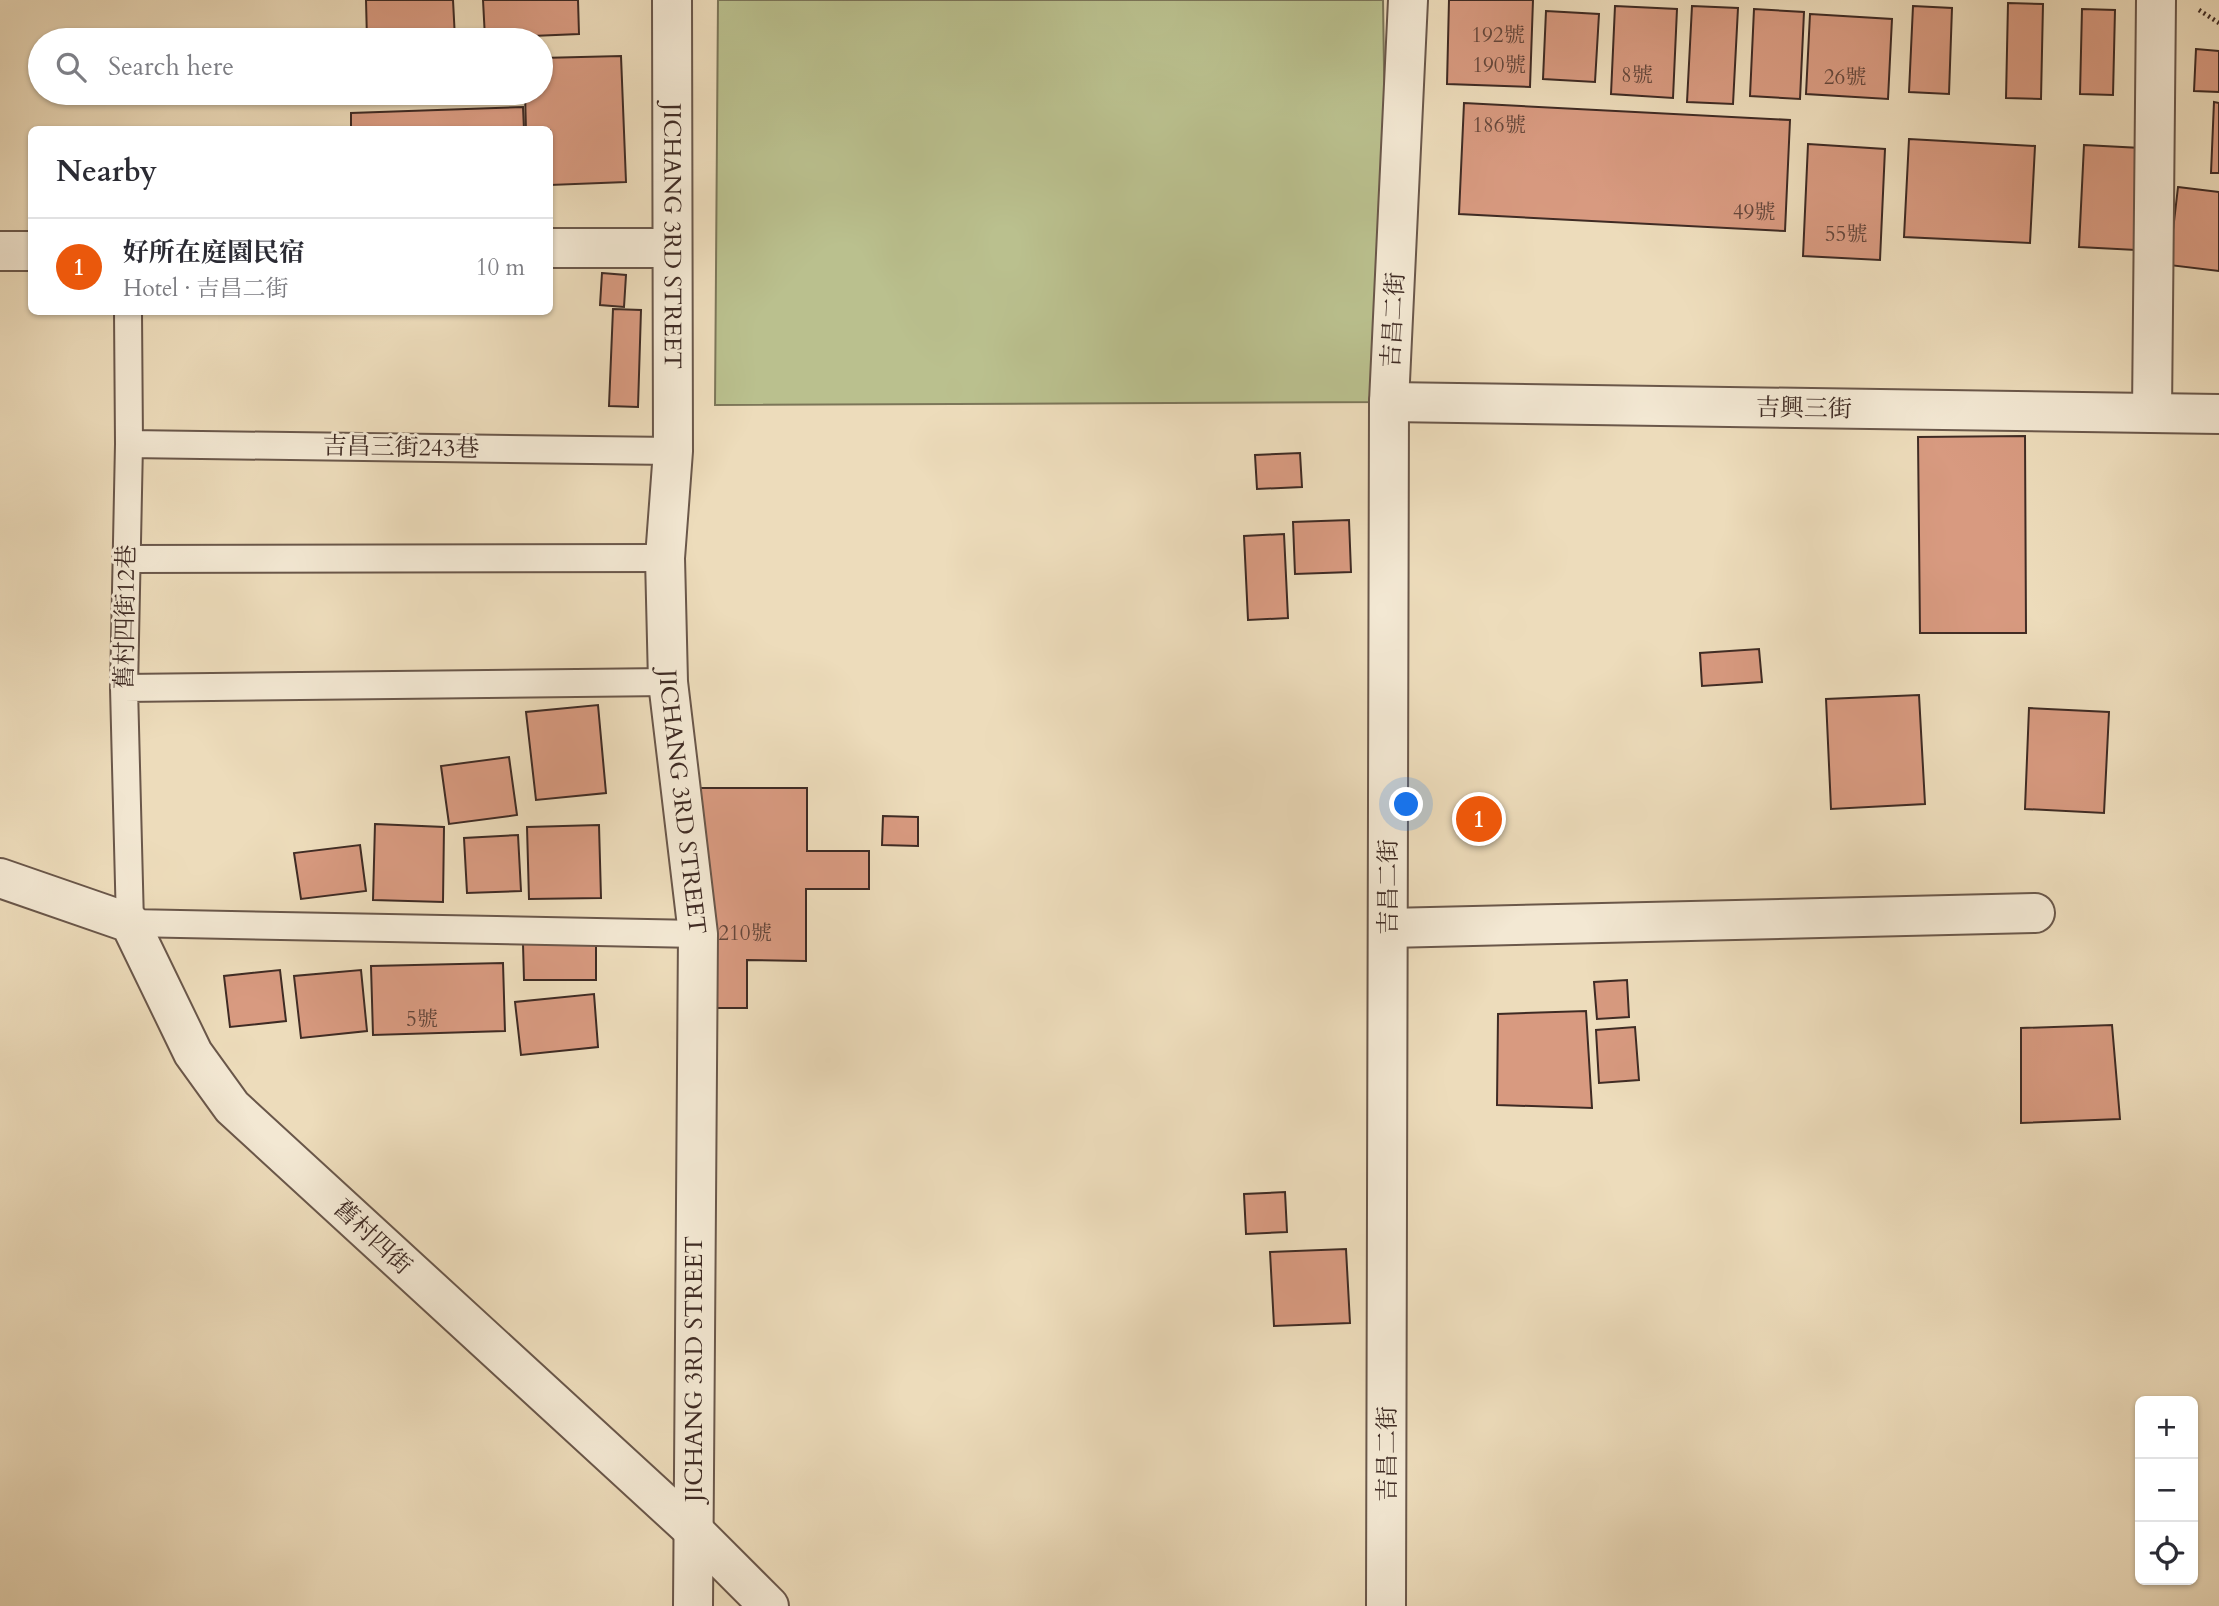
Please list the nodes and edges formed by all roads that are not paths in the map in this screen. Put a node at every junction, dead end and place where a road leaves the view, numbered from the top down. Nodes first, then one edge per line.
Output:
1 (672, 0) edge
2 (1408, 0) edge
3 (2156, 0) edge
4 (553, 248) edge
5 (672, 248) junction
6 (0, 251) edge
7 (28, 251) edge
8 (128, 315) edge
9 (1389, 402) junction
10 (2152, 413) junction
11 (2219, 414) edge
12 (129, 444) junction
13 (673, 451) junction
14 (665, 558) junction
15 (126, 559) junction
16 (668, 682) junction
17 (124, 688) junction
18 (0, 878) edge
19 (2035, 913) dead end
20 (130, 923) junction
21 (1388, 928) junction
22 (698, 934) junction
23 (694, 1531) junction
24 (693, 1606) edge
25 (768, 1606) edge
26 (1386, 1606) edge

1 - 5 street, JICHANG 3RD STREET
2 - 9 street, 吉昌二街
3 - 10 street
4 - 5 street
5 - 13 street, JICHANG 3RD STREET
6 - 7 street
8 - 12 lane, 舊村四街12巷
9 - 10 street, 吉興三街
9 - 21 street, 吉昌二街
10 - 11 street, 吉興三街
12 - 13 lane, 吉昌三街243巷
12 - 15 lane, 舊村四街12巷
13 - 14 street, JICHANG 3RD STREET
14 - 15 lane
14 - 16 street, JICHANG 3RD STREET
15 - 17 lane, 舊村四街12巷
16 - 17 lane
16 - 22 street, JICHANG 3RD STREET
17 - 20 lane, 舊村四街12巷
18 - 20 street
19 - 21 street
20 - 22 lane
20 - 23 street, 舊村四街
21 - 26 street, 吉昌二街
22 - 23 street, JICHANG 3RD STREET
23 - 24 street, JICHANG 3RD STREET
23 - 25 street, 舊村四街

